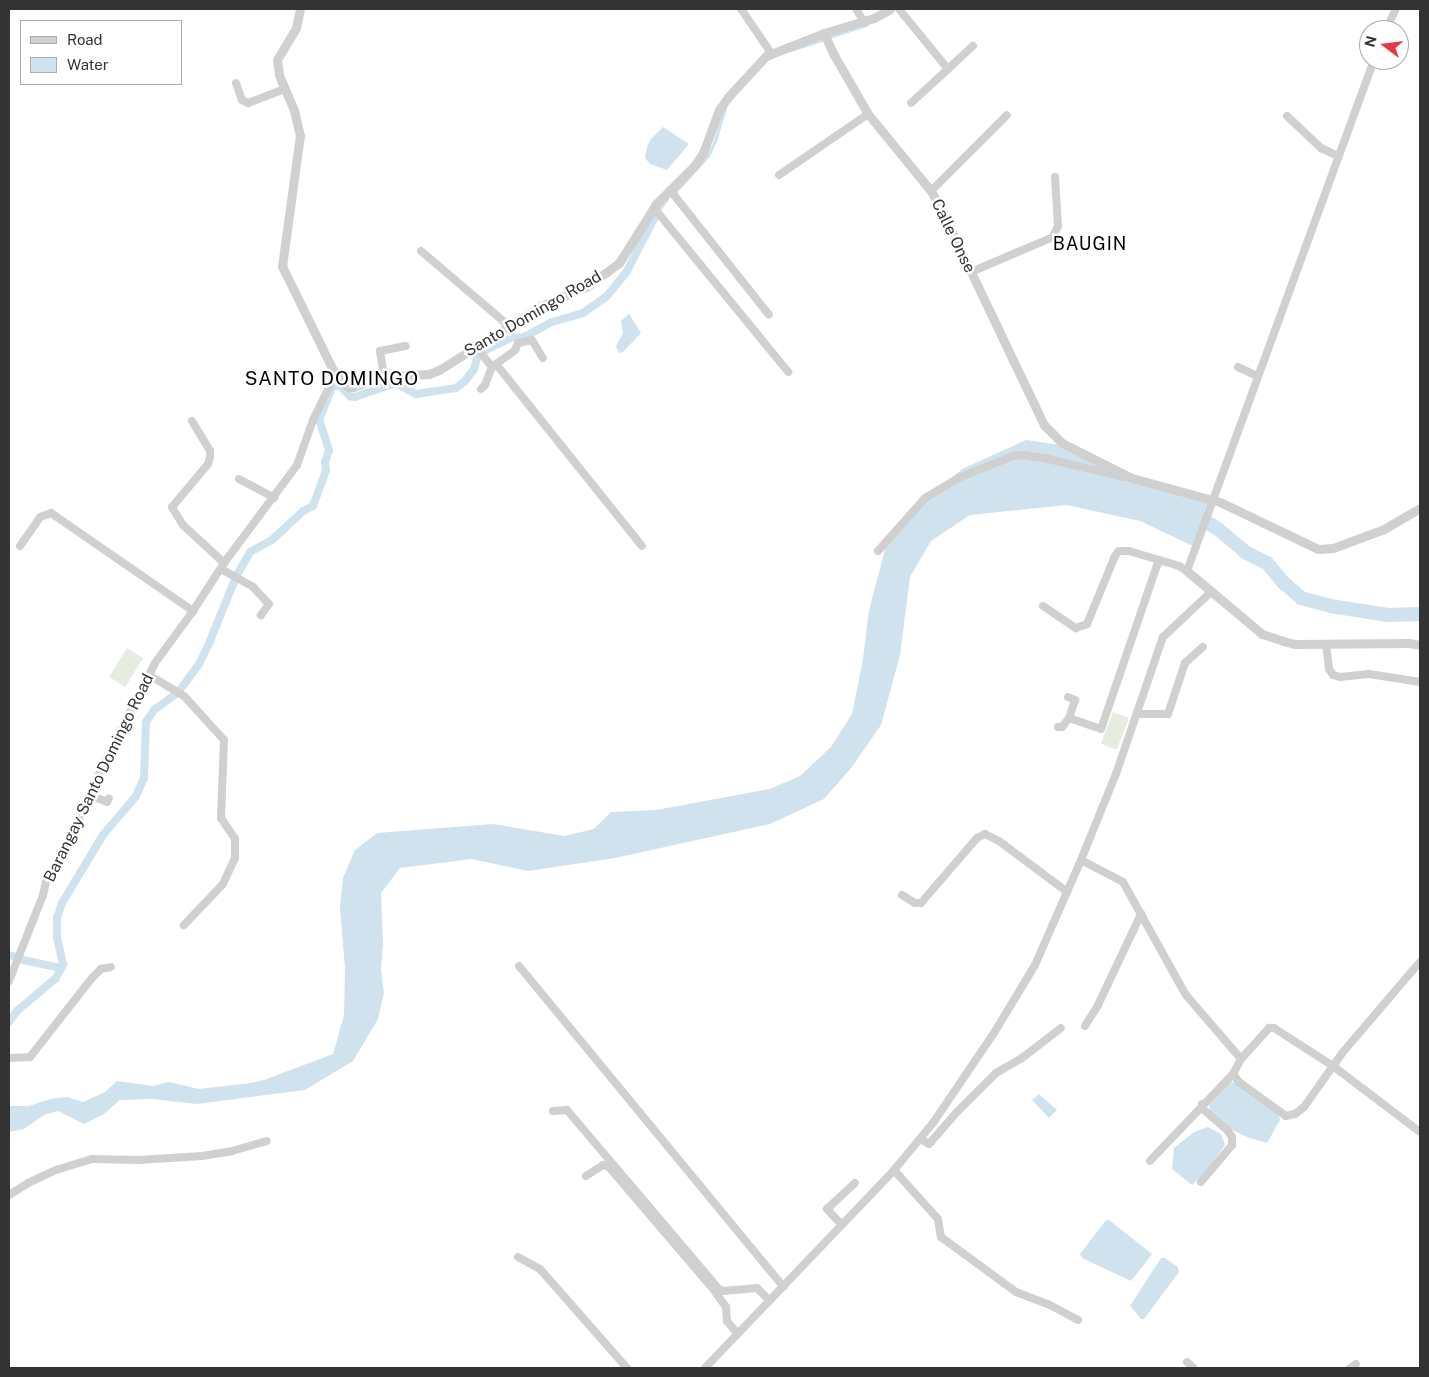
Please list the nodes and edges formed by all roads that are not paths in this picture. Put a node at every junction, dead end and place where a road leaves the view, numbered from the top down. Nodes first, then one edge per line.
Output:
1 (300, 9) edge
2 (741, 9) edge
3 (856, 9) edge
4 (890, 9) edge
5 (898, 9) edge
6 (864, 22) junction
7 (826, 37) junction
8 (973, 46) dead end
9 (771, 53) junction
10 (948, 69) junction
11 (1370, 70) edge
12 (236, 83) dead end
13 (285, 89) junction
14 (911, 103) dead end
15 (868, 114) junction
16 (1007, 115) dead end
17 (1287, 116) dead end
18 (1338, 156) junction
19 (780, 175) dead end
20 (1055, 177) dead end
21 (670, 190) junction
22 (931, 191) junction
23 (654, 208) junction
24 (421, 251) dead end
25 (971, 272) junction
26 (769, 315) dead end
27 (508, 325) junction
28 (406, 346) dead end
29 (480, 351) junction
30 (543, 358) dead end
31 (494, 365) junction
32 (1238, 367) dead end
33 (788, 372) dead end
34 (336, 373) junction
35 (384, 376) junction
36 (1257, 376) junction
37 (481, 389) dead end
38 (192, 421) dead end
39 (1132, 478) junction
40 (239, 479) dead end
41 (274, 498) junction
42 (1213, 500) junction
43 (1420, 508) edge
44 (20, 546) dead end
45 (642, 546) dead end
46 (878, 551) dead end
47 (1161, 561) junction
48 (222, 566) junction
49 (1187, 571) junction
50 (1212, 591) junction
51 (1043, 606) dead end
52 (193, 611) junction
53 (261, 615) dead end
54 (1326, 644) junction
55 (1420, 645) edge
56 (1203, 647) dead end
57 (149, 675) junction
58 (1420, 682) edge
59 (1068, 697) dead end
60 (1136, 714) junction
61 (1069, 718) junction
62 (1058, 727) dead end
63 (89, 795) junction
64 (109, 798) dead end
65 (1081, 860) junction
66 (1066, 891) junction
67 (902, 895) dead end
68 (1141, 914) junction
69 (184, 925) dead end
70 (1420, 962) edge
71 (111, 966) dead end
72 (519, 966) dead end
73 (9, 982) edge
74 (1084, 1026) dead end
75 (1061, 1028) dead end
76 (9, 1058) edge
77 (1241, 1059) junction
78 (1332, 1066) junction
79 (1233, 1074) junction
80 (1202, 1104) junction
81 (553, 1111) dead end
82 (1420, 1132) edge
83 (920, 1139) junction
84 (268, 1141) dead end
85 (1150, 1161) dead end
86 (894, 1170) junction
87 (586, 1176) dead end
88 (1201, 1182) dead end
89 (854, 1183) dead end
90 (9, 1195) edge
91 (842, 1225) junction
92 (518, 1257) dead end
93 (784, 1286) junction
94 (770, 1301) junction
95 (1078, 1320) dead end
96 (738, 1334) junction
97 (1187, 1362) dead end
98 (627, 1368) edge
99 (705, 1368) edge
100 (1194, 1368) edge

1 - 13 street, Santo Domingo Road
2 - 9 street
3 - 6 street
4 - 6 street, Santo Domingo Road
5 - 10 street
6 - 7 street, Santo Domingo Road
7 - 9 street, Santo Domingo Road
7 - 15 street, Calle Onse
8 - 10 street
9 - 21 street, Santo Domingo Road
10 - 14 street
11 - 18 street
12 - 13 street
13 - 34 street, Santo Domingo Road
15 - 19 street
15 - 22 street, Calle Onse
16 - 22 street
17 - 18 street
18 - 36 street
20 - 25 street
21 - 23 street, Santo Domingo Road
21 - 26 street
22 - 25 street, Calle Onse
23 - 27 street, Santo Domingo Road
23 - 33 street
24 - 27 street
25 - 39 street, Calle Onse
27 - 29 street, Santo Domingo Road
28 - 35 street
29 - 31 street
29 - 35 street, Santo Domingo Road
30 - 31 street
31 - 37 street
31 - 45 street
32 - 36 street
34 - 35 street, Santo Domingo Road
34 - 41 street, Barangay Santo Domingo Road
36 - 42 street
38 - 48 street
39 - 42 street, Calle Onse
39 - 46 street
40 - 41 street
41 - 48 street, Barangay Santo Domingo Road
42 - 43 street, Calle Onse
42 - 49 street
44 - 52 street
47 - 49 street
47 - 51 street
47 - 61 street
48 - 52 street, Barangay Santo Domingo Road
48 - 53 street
49 - 50 street
50 - 54 street
50 - 60 street
52 - 57 street, Barangay Santo Domingo Road
54 - 55 street
54 - 58 street
56 - 60 street
57 - 63 street, Barangay Santo Domingo Road
57 - 69 street
59 - 61 street
60 - 65 street
61 - 62 street
63 - 64 street
63 - 73 street, Barangay Santo Domingo Road
65 - 66 street
65 - 68 street
66 - 67 street
66 - 83 street
68 - 74 street
68 - 77 street
70 - 78 street
71 - 76 street
72 - 93 street
75 - 83 street
77 - 78 street
77 - 79 street
78 - 79 street
78 - 82 street
79 - 80 street
80 - 85 street
80 - 88 street
81 - 94 street
83 - 86 street
84 - 90 street
86 - 91 street
86 - 95 street
87 - 96 street
89 - 91 street
91 - 93 street
92 - 98 street
93 - 94 street
94 - 96 street
96 - 99 street
97 - 100 street

